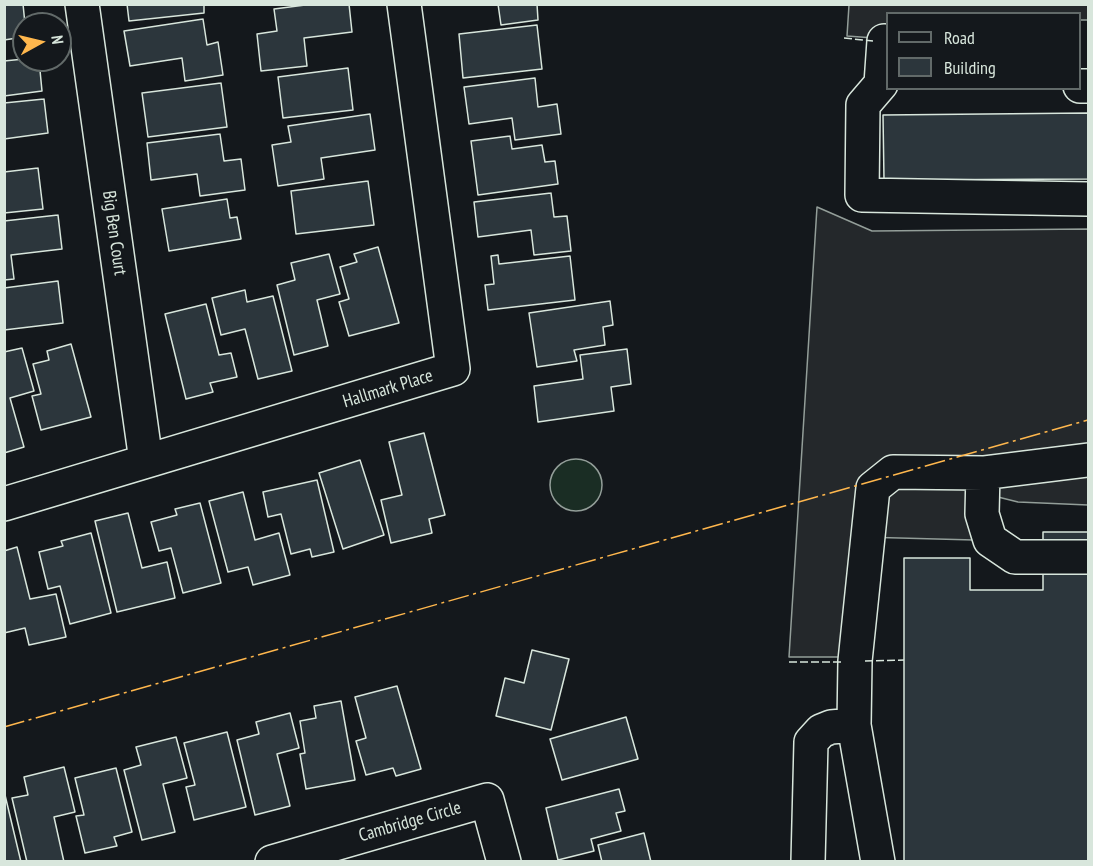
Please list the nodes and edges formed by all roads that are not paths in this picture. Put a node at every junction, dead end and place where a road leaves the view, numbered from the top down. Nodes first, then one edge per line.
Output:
1 (82, 4) edge
2 (404, 4) edge
3 (884, 41) dead end
4 (884, 84) edge
5 (1089, 199) edge
6 (1089, 460) edge
7 (146, 461) junction
8 (983, 473) junction
9 (4, 504) edge
10 (1089, 557) edge
11 (854, 725) junction
12 (272, 861) edge
13 (504, 861) edge
14 (808, 861) edge
15 (878, 861) edge

1 - 7 street, Big Ben Court
2 - 7 street, Hallmark Place
3 - 4 street
4 - 5 street
6 - 8 street
7 - 9 street, Hallmark Place
8 - 10 street
8 - 11 street
11 - 14 street
11 - 15 street
12 - 13 street, Cambridge Circle

